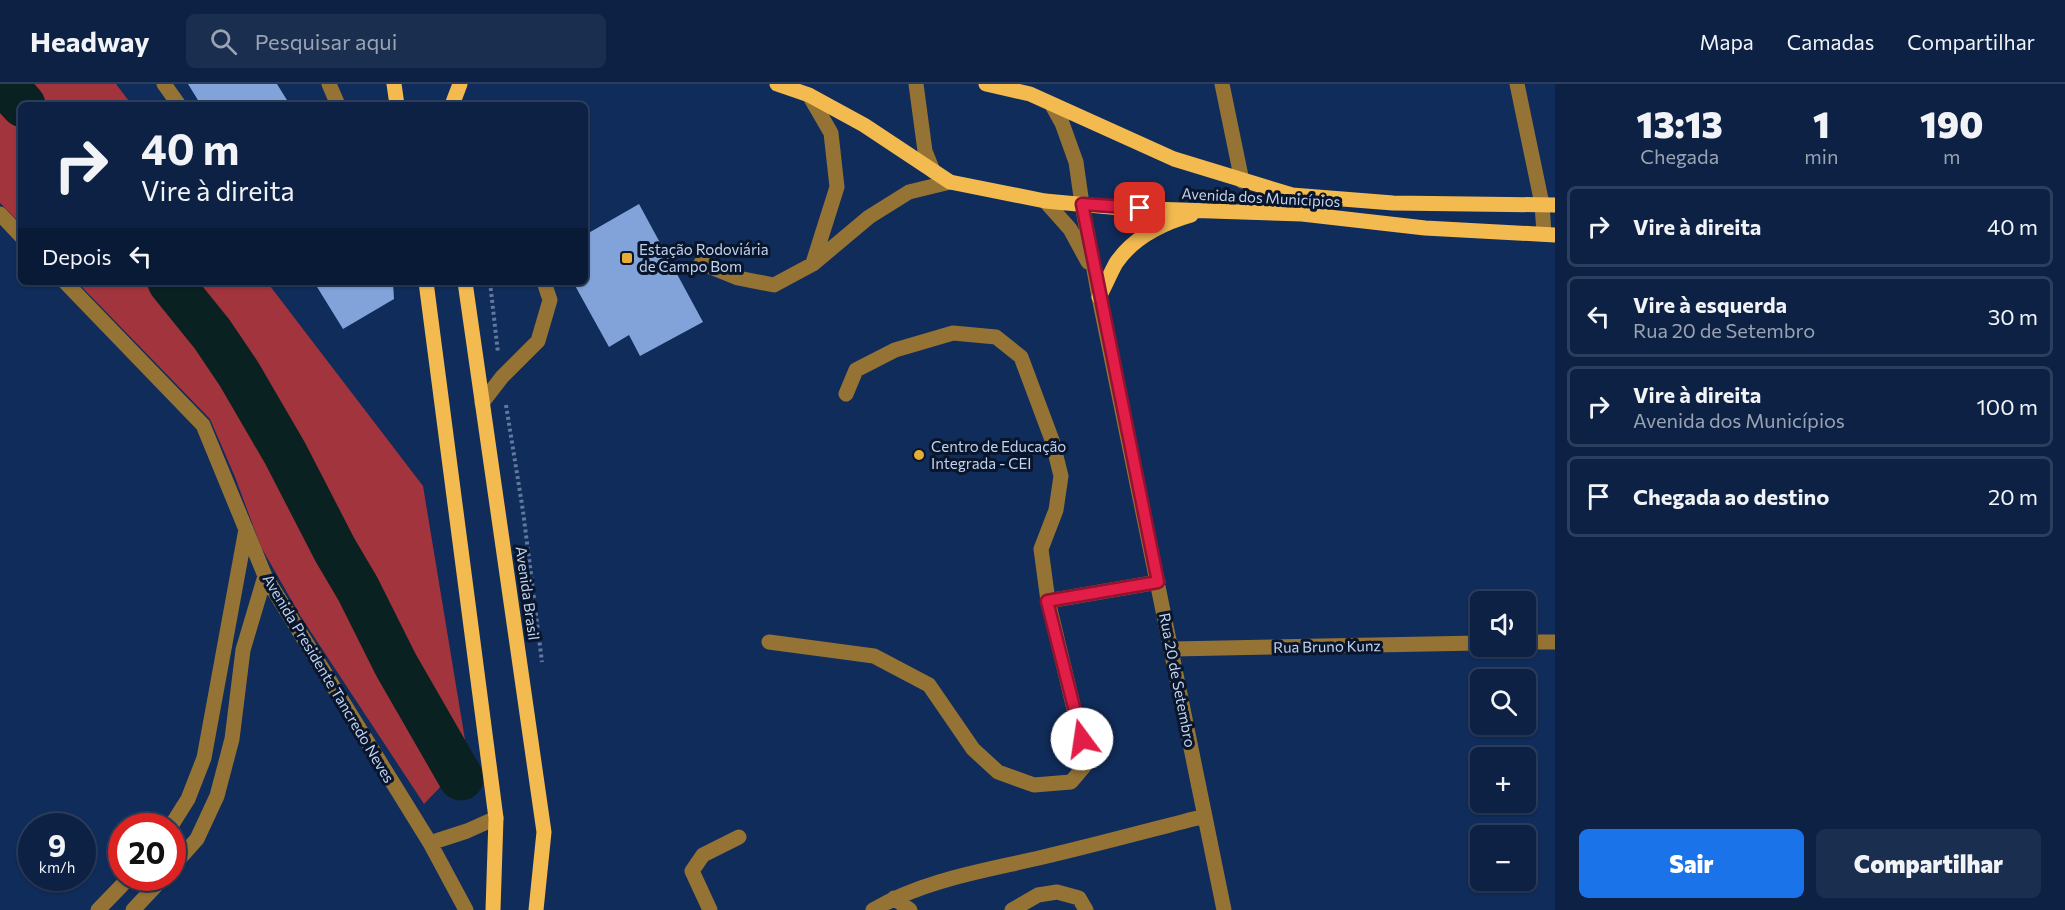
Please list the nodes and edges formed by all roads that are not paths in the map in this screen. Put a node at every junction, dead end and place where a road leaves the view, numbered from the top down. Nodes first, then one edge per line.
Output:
1 (164, 84) edge
2 (329, 84) edge
3 (394, 84) edge
4 (452, 84) edge
5 (460, 84) edge
6 (777, 84) edge
7 (916, 84) edge
8 (986, 84) edge
9 (1222, 84) edge
10 (1517, 84) edge
11 (809, 95) junction
12 (177, 102) edge
13 (337, 102) edge
14 (397, 102) edge
15 (451, 102) edge
16 (452, 102) edge
17 (1052, 105) junction
18 (933, 171) junction
19 (1242, 181) junction
20 (950, 182) junction
21 (1045, 201) junction
22 (1082, 204) junction
23 (1548, 205) edge
24 (1205, 211) junction
25 (0, 214) edge
26 (18, 233) edge
27 (1549, 235) edge
28 (701, 263) dead end
29 (813, 264) junction
30 (68, 285) edge
31 (426, 285) edge
32 (458, 285) edge
33 (465, 285) edge
34 (545, 285) edge
35 (1100, 297) junction
36 (470, 328) junction
37 (846, 394) dead end
38 (482, 403) junction
39 (246, 529) junction
40 (265, 576) junction
41 (1158, 582) junction
42 (1047, 601) junction
43 (770, 642) dead end
44 (1536, 642) edge
45 (1555, 642) edge
46 (1470, 643) edge
47 (1173, 650) junction
48 (179, 813) edge
49 (1205, 816) junction
50 (496, 818) junction
51 (739, 837) dead end
52 (430, 843) junction
53 (186, 851) edge
54 (116, 891) edge
55 (151, 891) edge
56 (894, 898) junction
57 (98, 910) edge
58 (133, 910) edge
59 (466, 910) edge
60 (493, 910) edge
61 (536, 910) edge
62 (710, 910) edge
63 (873, 910) edge
64 (910, 910) edge
65 (1011, 910) edge
66 (1086, 910) edge
67 (1224, 910) edge

1 - 12 street
2 - 13 street
3 - 14 main road
4 - 15 main road
5 - 16 main road
6 - 11 main road, Avenida dos Municípios
7 - 18 street
8 - 17 main road, Avenida dos Municípios
9 - 19 street
10 - 23 street
11 - 18 main road, Avenida dos Municípios
11 - 29 street
17 - 19 main road, Avenida dos Municípios
17 - 22 street, Rua 20 de Setembro
18 - 20 main road, Avenida dos Municípios
19 - 23 main road, Avenida dos Municípios
20 - 21 main road, Avenida dos Municípios
20 - 29 street
21 - 22 main road, Avenida dos Municípios
21 - 35 street
22 - 24 main road, Avenida dos Municípios
22 - 35 street, Rua 20 de Setembro
23 - 27 street
24 - 27 main road, Avenida dos Municípios
24 - 35 main road
25 - 26 street
28 - 29 street
30 - 39 street, Avenida Presidente Tancredo Neves
31 - 50 main road
32 - 36 main road
33 - 36 main road, Avenida Brasil
34 - 38 street
35 - 41 street, Rua 20 de Setembro
36 - 38 main road, Avenida Brasil
37 - 42 street
38 - 61 main road, Avenida Brasil
39 - 40 street, Avenida Presidente Tancredo Neves
39 - 48 street
40 - 52 street, Avenida Presidente Tancredo Neves
40 - 53 street
41 - 42 street
41 - 47 street, Rua 20 de Setembro
42 - 43 street
44 - 45 street
46 - 47 street, Rua Bruno Kunz
47 - 49 street, Rua 20 de Setembro
49 - 56 street
49 - 67 street, Rua 20 de Setembro
50 - 52 street
50 - 60 main road
51 - 62 street
52 - 59 street, Avenida Presidente Tancredo Neves
54 - 57 street
55 - 58 street
56 - 63 street
56 - 64 street
65 - 66 street

